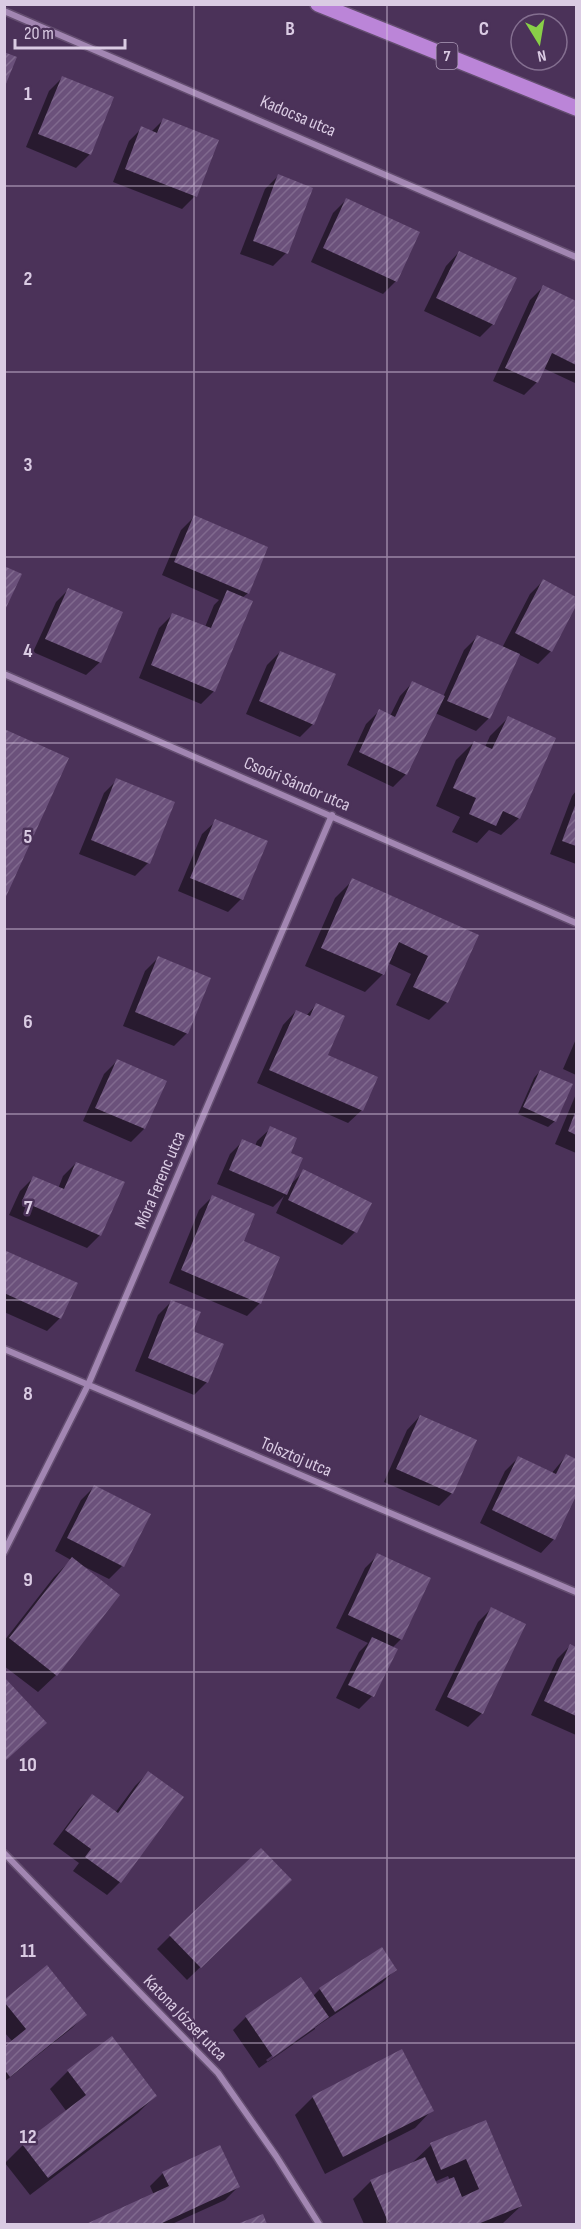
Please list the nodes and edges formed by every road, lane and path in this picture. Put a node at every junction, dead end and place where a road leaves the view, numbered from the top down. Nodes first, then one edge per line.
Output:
1 (318, 4) edge
2 (4, 10) edge
3 (576, 108) edge
4 (576, 257) edge
5 (4, 674) edge
6 (332, 815) junction
7 (576, 923) edge
8 (4, 1348) edge
9 (88, 1385) junction
10 (4, 1552) edge
11 (576, 1592) edge
12 (4, 1853) edge
13 (319, 2224) edge

1 - 3 main road, 7
2 - 4 street, Kadocsa utca
5 - 6 street, Csoóri Sándor utca
6 - 7 street, Csoóri Sándor utca
6 - 9 street, Móra Ferenc utca
8 - 9 street, Tolsztoj utca
9 - 10 street, Móra Ferenc utca
9 - 11 street, Tolsztoj utca
12 - 13 street, Katona József utca

